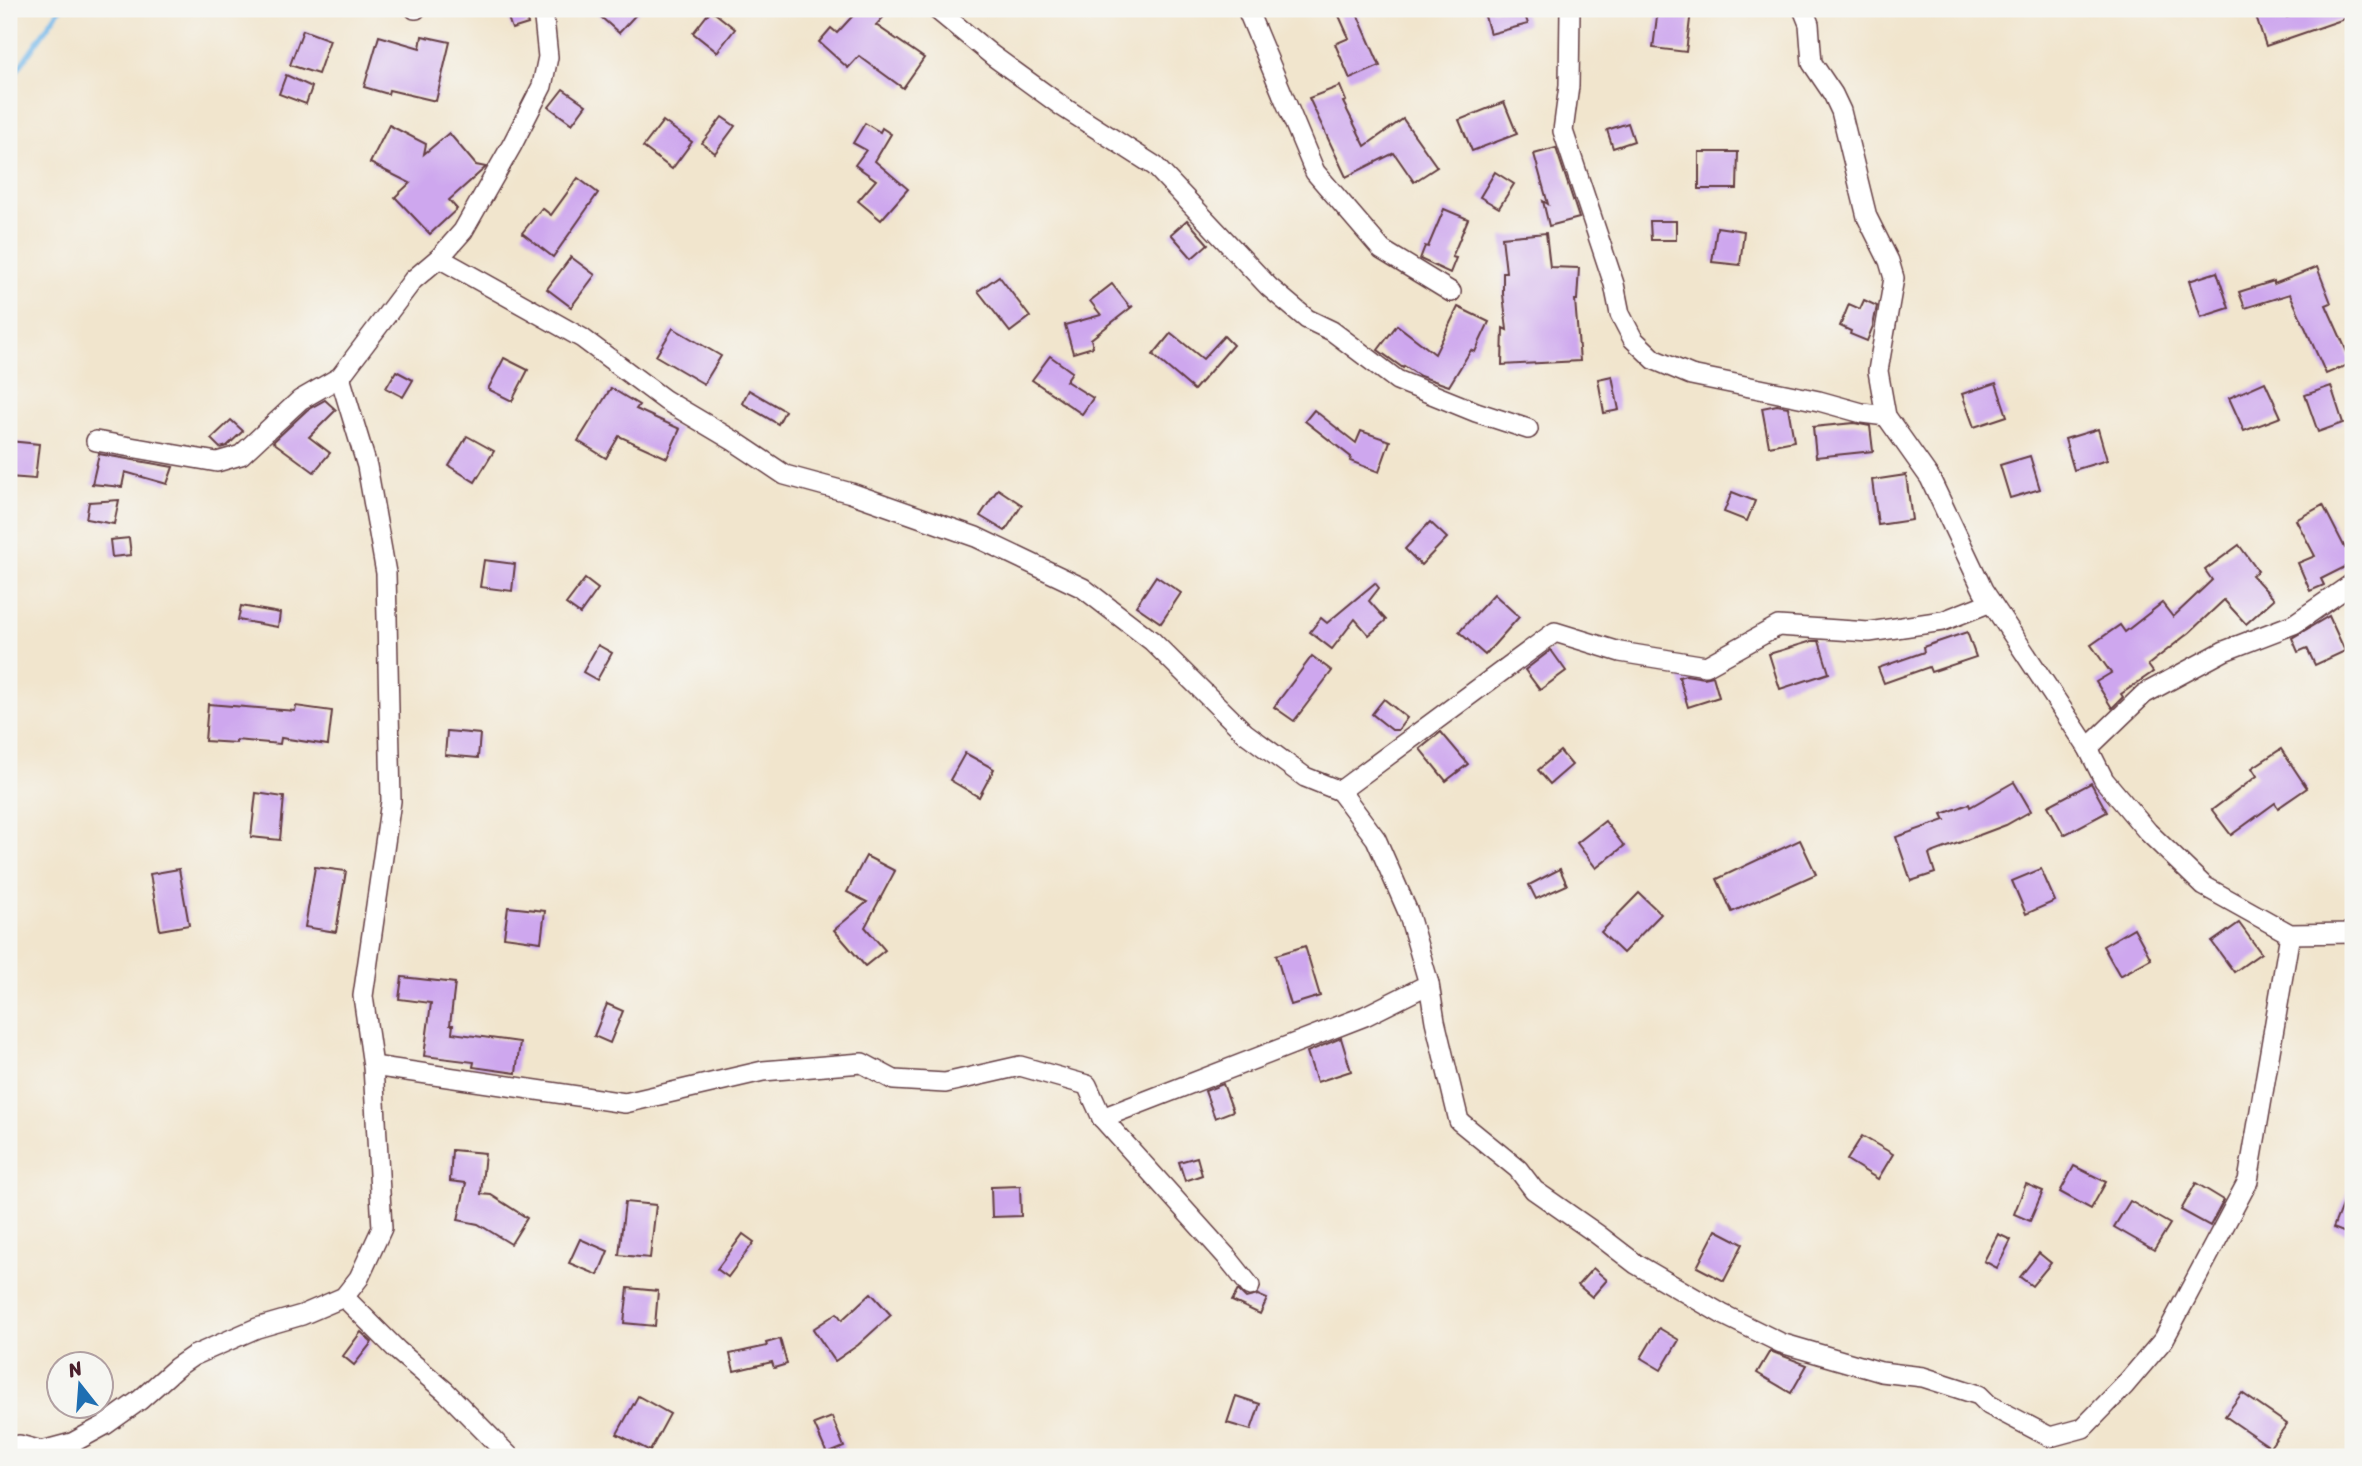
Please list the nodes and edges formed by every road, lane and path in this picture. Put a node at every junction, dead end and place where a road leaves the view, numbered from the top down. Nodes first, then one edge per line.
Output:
1 (543, 9) edge
2 (936, 9) edge
3 (1247, 9) edge
4 (1570, 9) edge
5 (1803, 9) edge
6 (439, 258) junction
7 (1451, 292) dead end
8 (340, 377) junction
9 (1886, 416) junction
10 (1528, 429) dead end
11 (96, 441) dead end
12 (2353, 583) edge
13 (1990, 602) junction
14 (2088, 748) junction
15 (1340, 792) junction
16 (2353, 933) edge
17 (2290, 934) junction
18 (1429, 984) junction
19 (373, 1066) junction
20 (1102, 1118) junction
21 (1250, 1286) dead end
22 (344, 1297) junction
23 (9, 1447) edge
24 (510, 1457) edge

1 - 6 street
2 - 10 street
3 - 7 street
4 - 9 street
5 - 9 street
6 - 8 street
6 - 15 street
8 - 11 street
8 - 19 street
9 - 13 street
12 - 14 street
13 - 14 street
13 - 15 street
14 - 17 street
15 - 18 street
16 - 17 street
17 - 18 street
18 - 20 street
19 - 20 street
19 - 22 street
20 - 21 street
22 - 23 street
22 - 24 street

